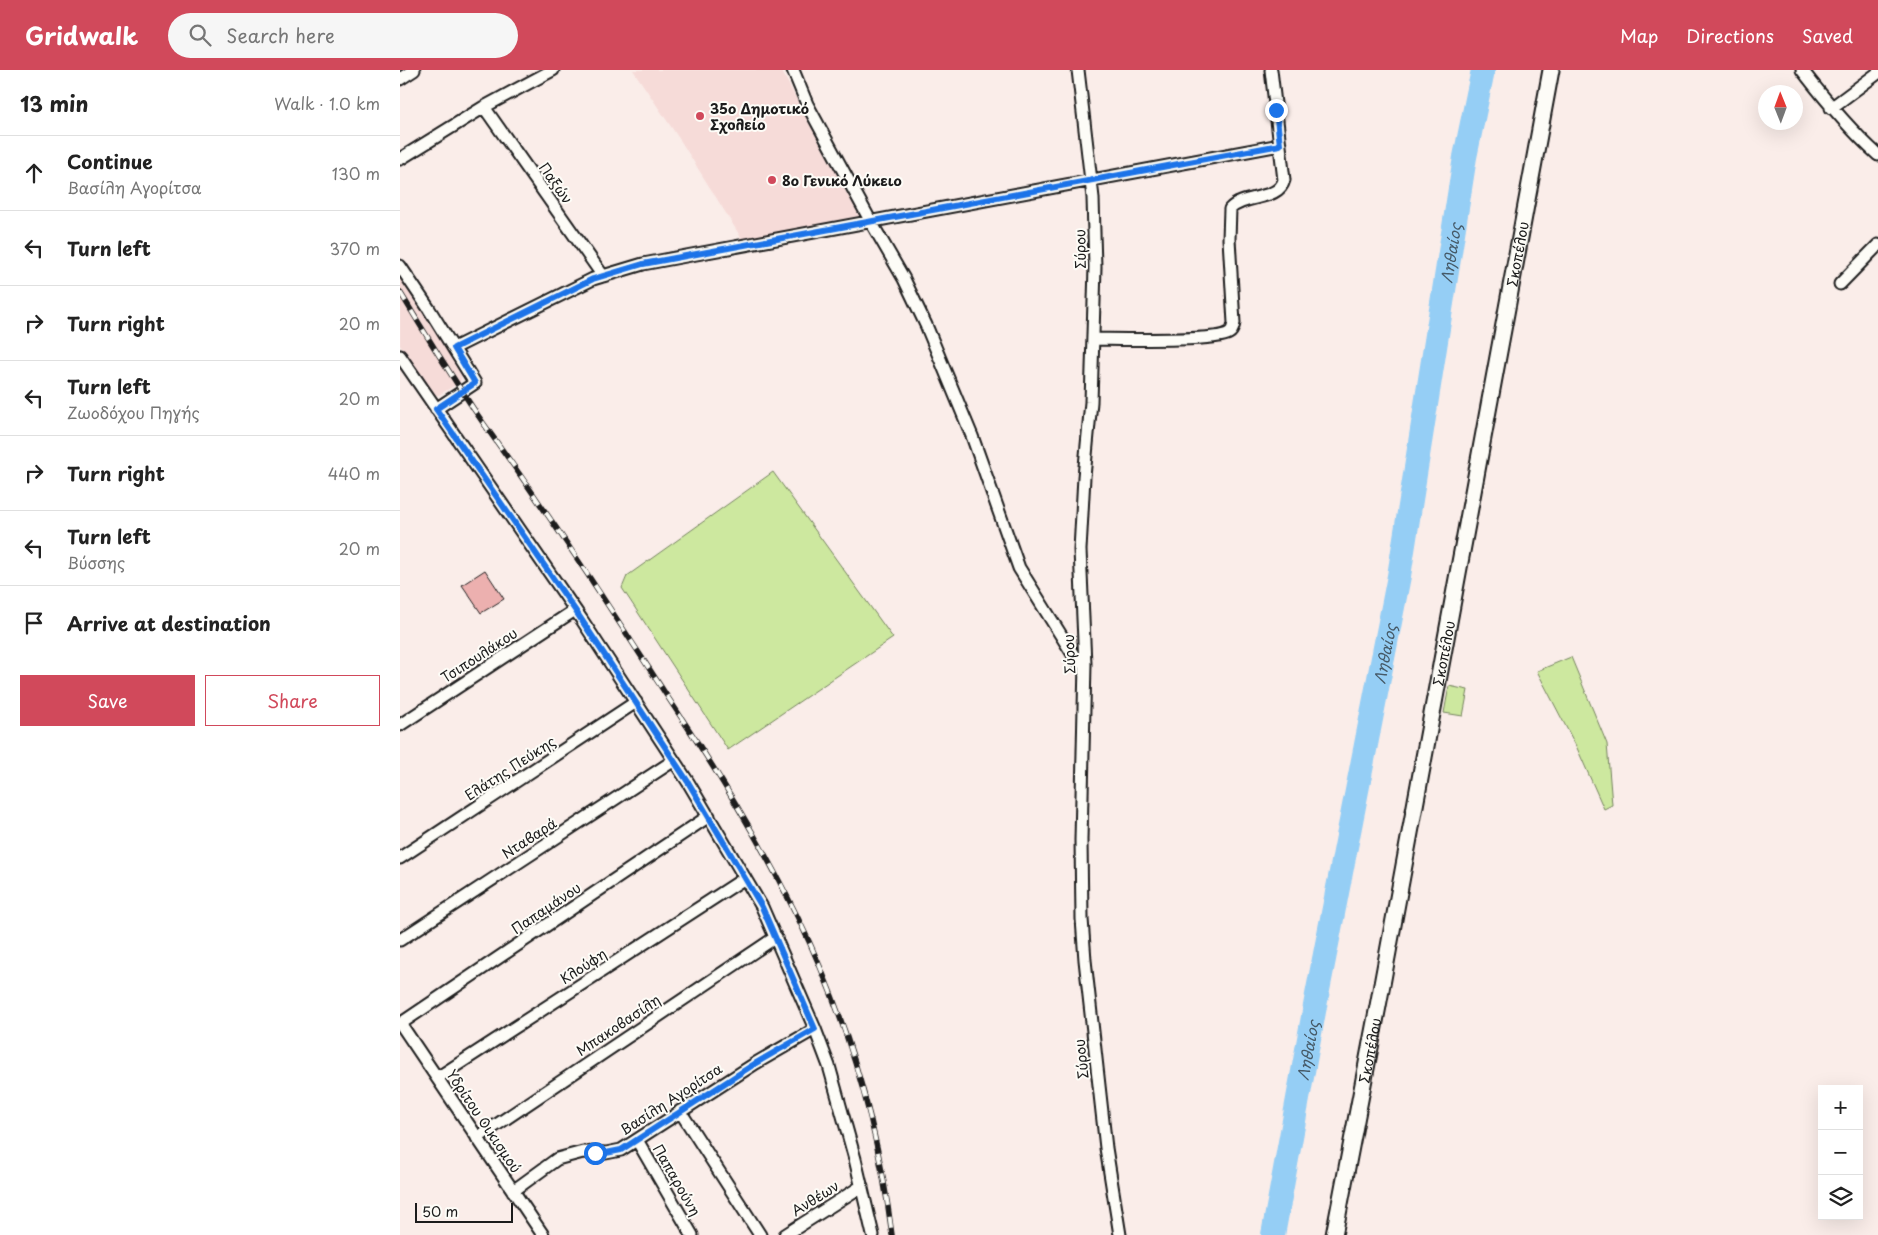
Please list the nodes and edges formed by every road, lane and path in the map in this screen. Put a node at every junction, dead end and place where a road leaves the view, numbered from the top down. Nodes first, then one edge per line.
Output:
1 (414, 70) edge
2 (553, 70) edge
3 (795, 70) edge
4 (1078, 70) edge
5 (1272, 70) edge
6 (1551, 70) edge
7 (1802, 70) edge
8 (1878, 73) edge
9 (400, 79) edge
10 (484, 107) junction
11 (1831, 108) junction
12 (1280, 145) junction
13 (1878, 155) edge
14 (400, 160) edge
15 (1091, 182) junction
16 (870, 222) junction
17 (1878, 245) edge
18 (400, 266) edge
19 (603, 276) junction
20 (1840, 284) dead end
21 (1094, 340) junction
22 (454, 348) junction
23 (400, 356) edge
24 (436, 409) junction
25 (575, 610) junction
26 (1085, 664) junction
27 (636, 702) junction
28 (400, 725) edge
29 (673, 761) junction
30 (708, 816) junction
31 (400, 858) edge
32 (745, 878) junction
33 (776, 937) junction
34 (400, 940) edge
35 (400, 1024) edge
36 (815, 1029) junction
37 (437, 1078) junction
38 (680, 1111) junction
39 (477, 1138) junction
40 (637, 1140) junction
41 (862, 1186) junction
42 (513, 1191) junction
43 (543, 1235) edge
44 (692, 1235) edge
45 (760, 1235) edge
46 (785, 1235) edge
47 (873, 1235) edge
48 (1120, 1235) edge
49 (1334, 1235) edge

1 - 9 street
2 - 10 street
3 - 16 street
4 - 15 street, Σύρου
5 - 12 street
6 - 49 main road, Σκοπέλου
7 - 11 street
8 - 11 street
10 - 14 street
10 - 19 street, Παξών
11 - 13 street
12 - 15 street
12 - 21 street
15 - 16 street
15 - 21 street, Σύρου
16 - 19 street
16 - 26 street
17 - 20 street
18 - 22 street
19 - 22 street
21 - 26 street, Σύρου
22 - 24 street
23 - 24 street
24 - 25 street
25 - 27 street
25 - 28 street, Τσιπουλάκου
26 - 48 street, Σύρου
27 - 29 street
27 - 31 street, Ελάτης Πεύκης
29 - 30 street
29 - 34 street, Νταβαρά
30 - 32 street
30 - 35 street, Παπαμάνου
32 - 33 street
32 - 37 street, Κλούφη
33 - 36 street
33 - 39 street, Μπακοβασίλη
35 - 37 street, Υδρίτου Οικισμού
36 - 38 street, Βασίλη Αγορίτσα
36 - 41 street
37 - 39 street, Υδρίτου Οικισμού
38 - 40 street, Βασίλη Αγορίτσα
38 - 45 street
39 - 42 street, Υδρίτου Οικισμού
40 - 42 street, Βασίλη Αγορίτσα
40 - 44 street, Παπαρούνη
41 - 46 street, Ανθέων
41 - 47 street
42 - 43 street, Υδρίτου Οικισμού

